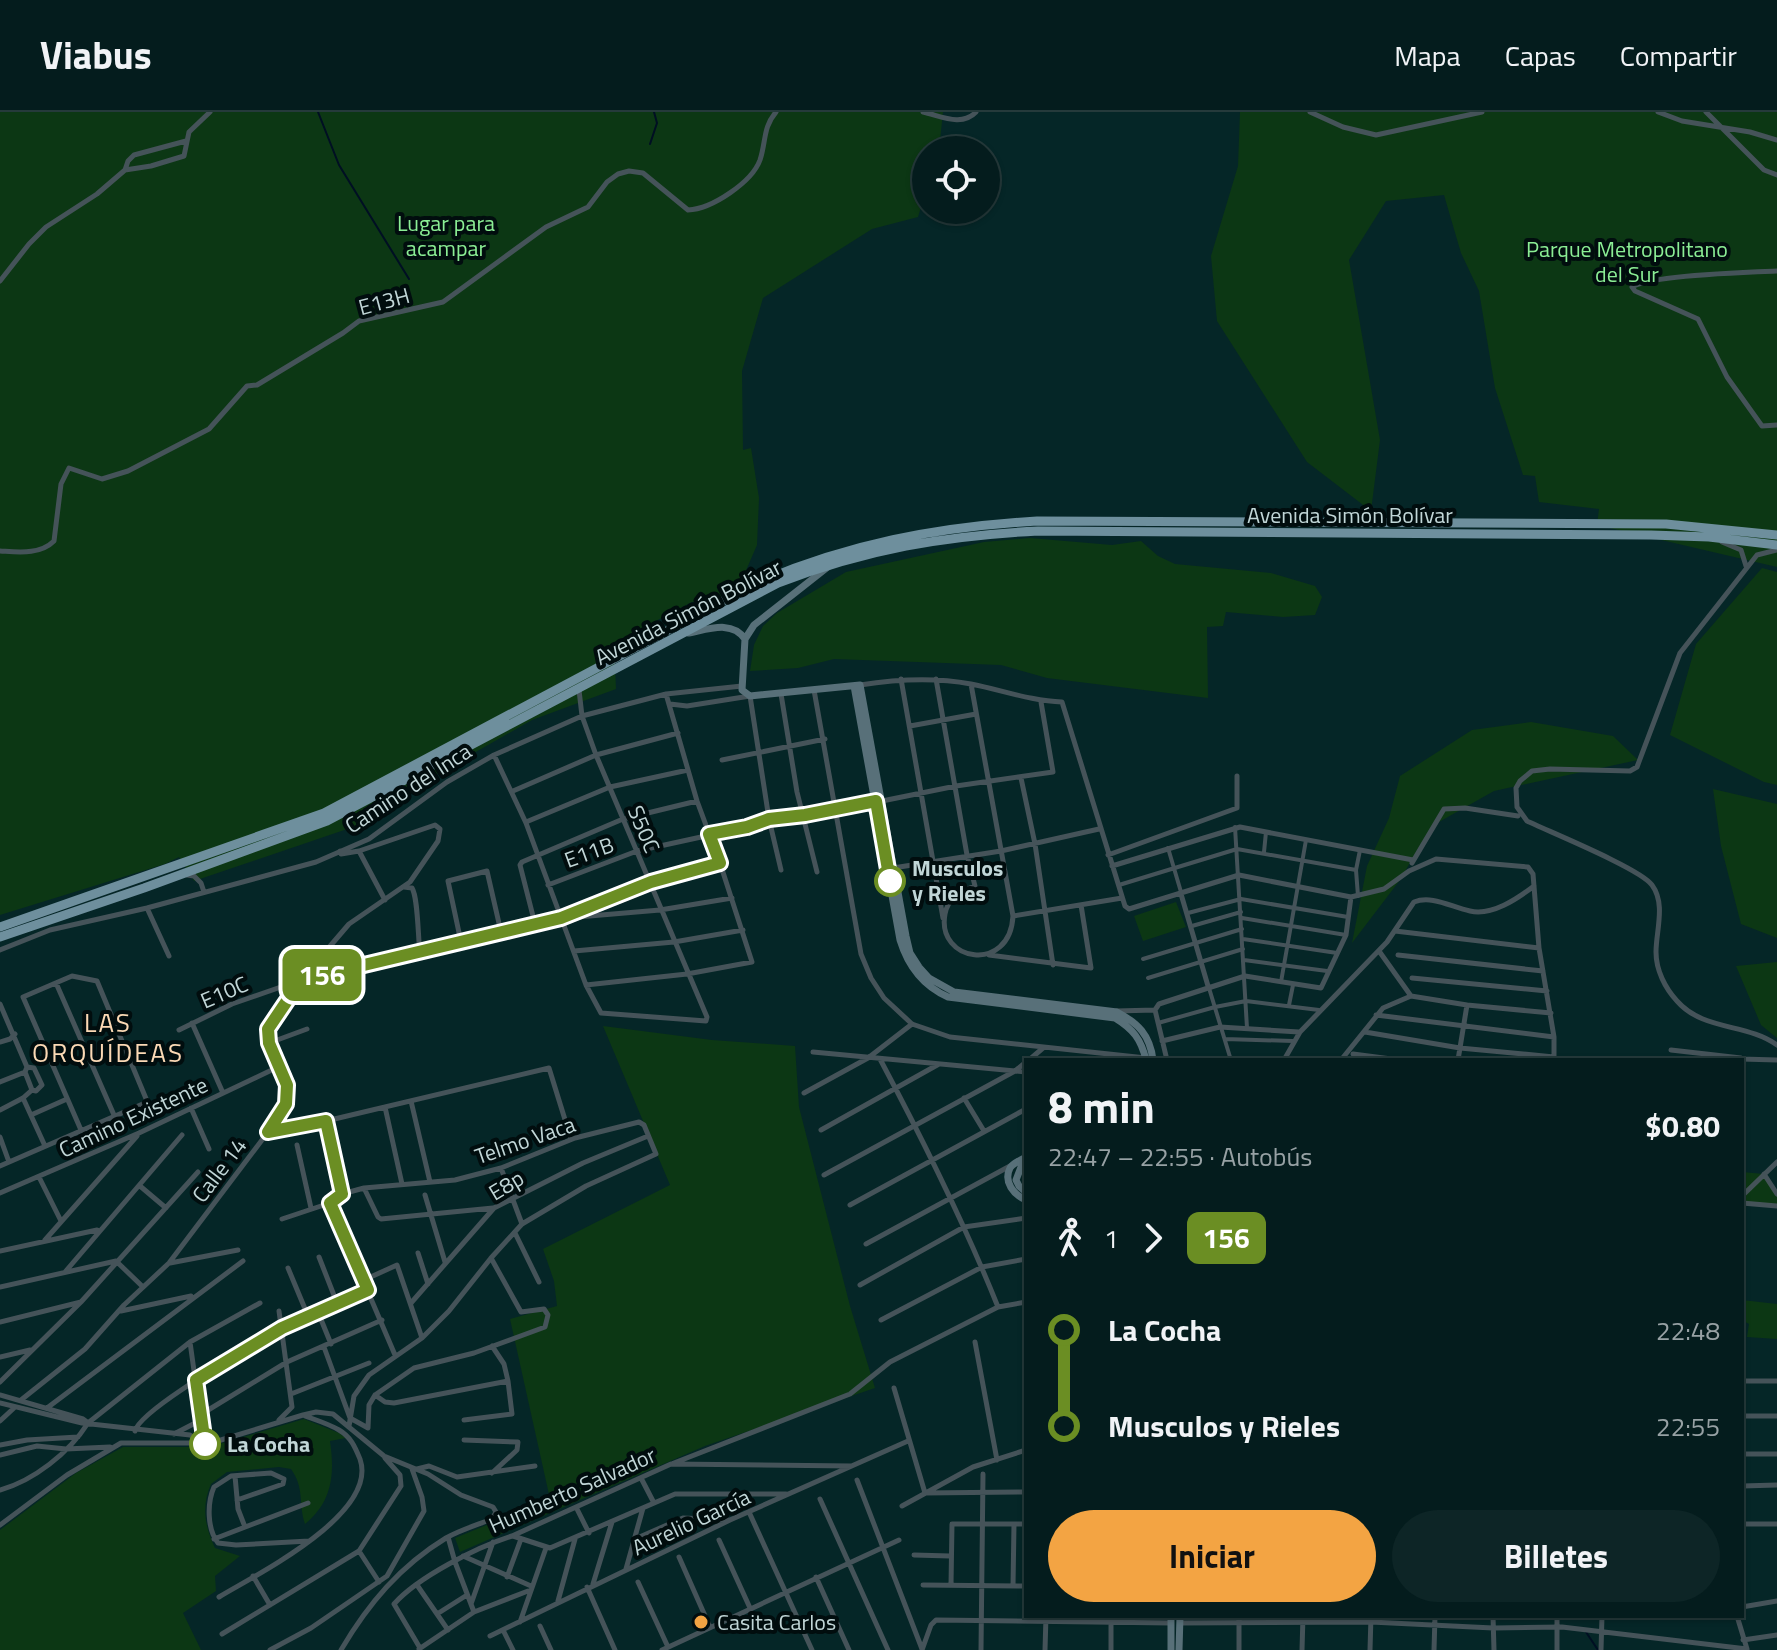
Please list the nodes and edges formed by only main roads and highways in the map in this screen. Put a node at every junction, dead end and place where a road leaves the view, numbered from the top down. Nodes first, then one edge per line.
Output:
1 (1328, 528) junction
2 (1777, 535) edge
3 (1777, 548) edge
4 (832, 564) junction
5 (672, 637) junction
6 (745, 639) junction
7 (891, 868) junction
8 (142, 884) junction
9 (0, 927) edge
10 (0, 937) edge
11 (1150, 1058) edge
12 (1024, 1158) edge
13 (1024, 1165) edge
14 (1024, 1190) edge
15 (1024, 1199) edge
16 (1176, 1620) edge
17 (1171, 1650) edge
18 (1179, 1650) edge

1 - 2 highway, Avenida Simón Bolívar
1 - 3 highway, Avenida Simón Bolívar
1 - 4 highway, Avenida Simón Bolívar
1 - 8 highway, Avenida Simón Bolívar
4 - 5 highway, Avenida Simón Bolívar
4 - 6 main road
5 - 6 main road
5 - 8 highway, Avenida Simón Bolívar
6 - 7 main road
7 - 11 main road
7 - 11 main road
8 - 9 highway, Avenida Simón Bolívar
8 - 10 highway, Avenida Simón Bolívar
12 - 15 main road
13 - 14 main road
16 - 17 main road
16 - 18 main road

